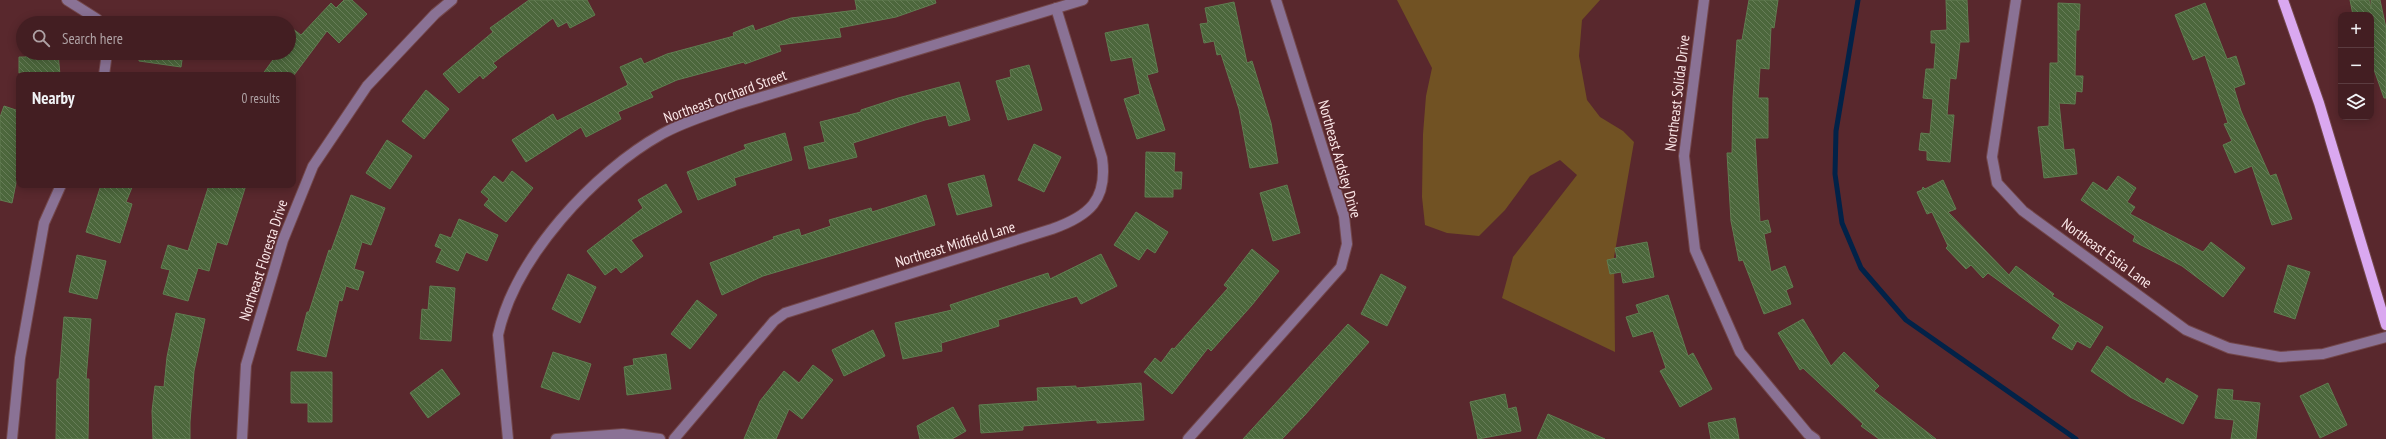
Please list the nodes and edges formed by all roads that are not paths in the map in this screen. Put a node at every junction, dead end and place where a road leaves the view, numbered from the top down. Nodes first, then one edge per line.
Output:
1 (67, 0) edge
2 (452, 0) edge
3 (1083, 0) edge
4 (1276, 0) edge
5 (1704, 0) edge
6 (2016, 0) edge
7 (2283, 0) edge
8 (1056, 8) junction
9 (92, 16) edge
10 (106, 60) edge
11 (104, 72) edge
12 (60, 188) edge
13 (2386, 326) edge
14 (2386, 337) edge
15 (1809, 437) edge
16 (12, 439) edge
17 (242, 439) edge
18 (508, 439) edge
19 (556, 439) edge
20 (660, 439) edge
21 (674, 439) edge
22 (1188, 439) edge

1 - 9 street
2 - 17 street, Northeast Floresta Drive
3 - 8 street, Northeast Orchard Street
4 - 22 street, Northeast Ardsley Drive
5 - 15 street, Northeast Solida Drive
6 - 14 street, Northeast Estia Lane
7 - 13 main road
8 - 18 street, Northeast Orchard Street
8 - 21 street, Northeast Midfield Lane
10 - 11 street
12 - 16 street
19 - 20 street

